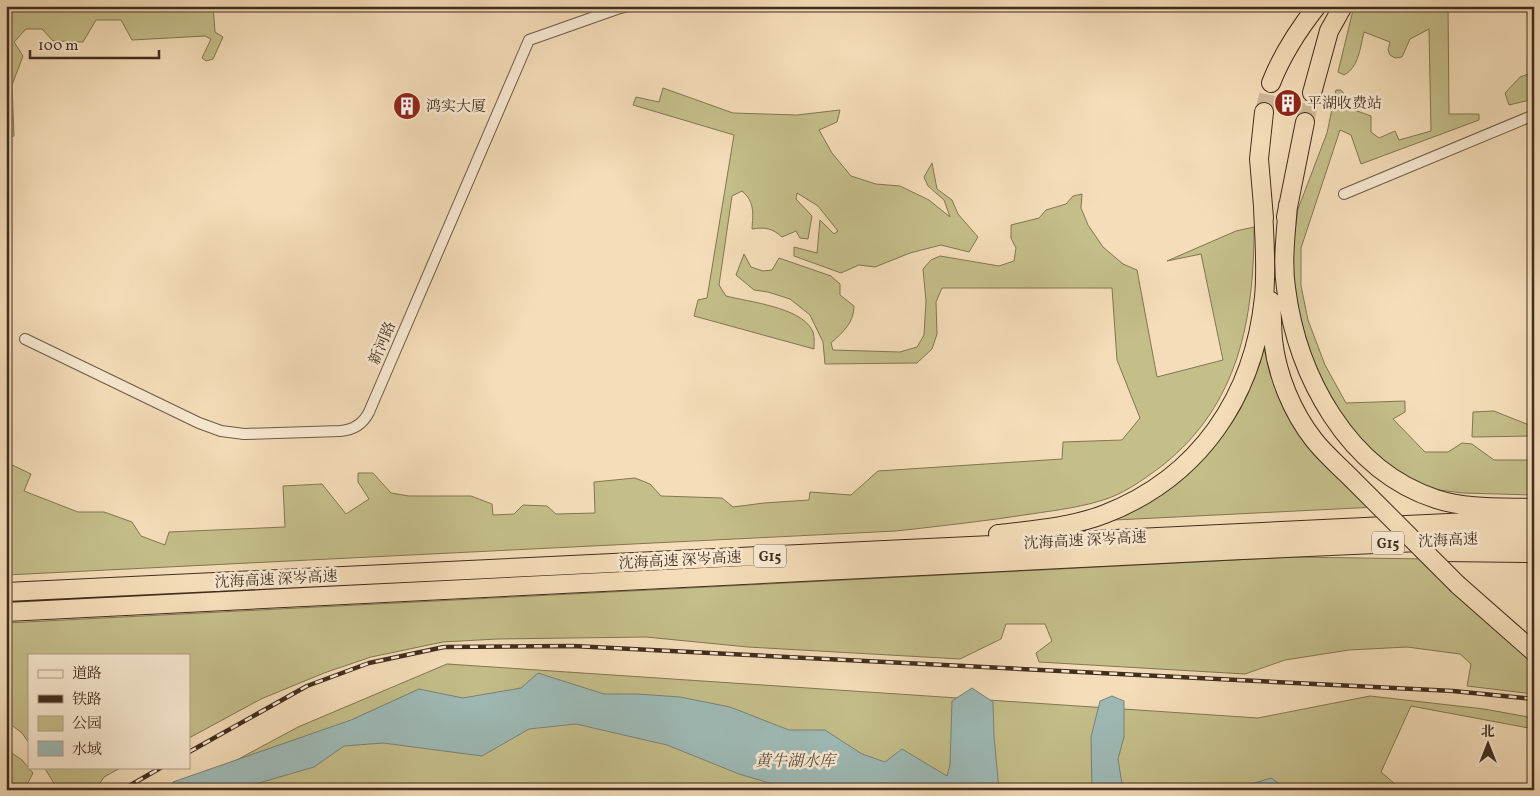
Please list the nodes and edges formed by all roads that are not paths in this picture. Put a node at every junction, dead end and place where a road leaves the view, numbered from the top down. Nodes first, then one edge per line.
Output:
1 (629, 6) edge
2 (1318, 6) edge
3 (1344, 6) edge
4 (1271, 83) tunnel mouth
5 (1312, 93) tunnel mouth
6 (1264, 112) tunnel mouth
7 (1534, 115) edge
8 (1305, 122) tunnel mouth
9 (1344, 194) dead end
10 (1288, 205) junction
11 (1263, 206) junction
12 (25, 339) dead end
13 (1357, 479) junction
14 (1534, 508) edge
15 (1534, 519) edge
16 (1534, 537) edge
17 (1242, 550) junction
18 (1534, 553) edge
19 (780, 555) junction
20 (1463, 584) junction
21 (6, 592) edge
22 (6, 612) edge
23 (1534, 643) edge
24 (1534, 652) edge

1 - 12 street, 新河路
2 - 4 highway
3 - 5 highway
6 - 11 highway
7 - 9 street
8 - 10 highway
10 - 13 highway
10 - 14 highway
11 - 13 highway
11 - 19 highway
13 - 20 highway
15 - 19 highway, 沈海高速 深岑高速 / G15
16 - 17 highway, 沈海高速 / G15
17 - 18 highway
17 - 22 highway, 沈海高速 深岑高速 / G15
19 - 21 highway, 沈海高速 深岑高速 / G15
20 - 23 highway
20 - 24 highway

